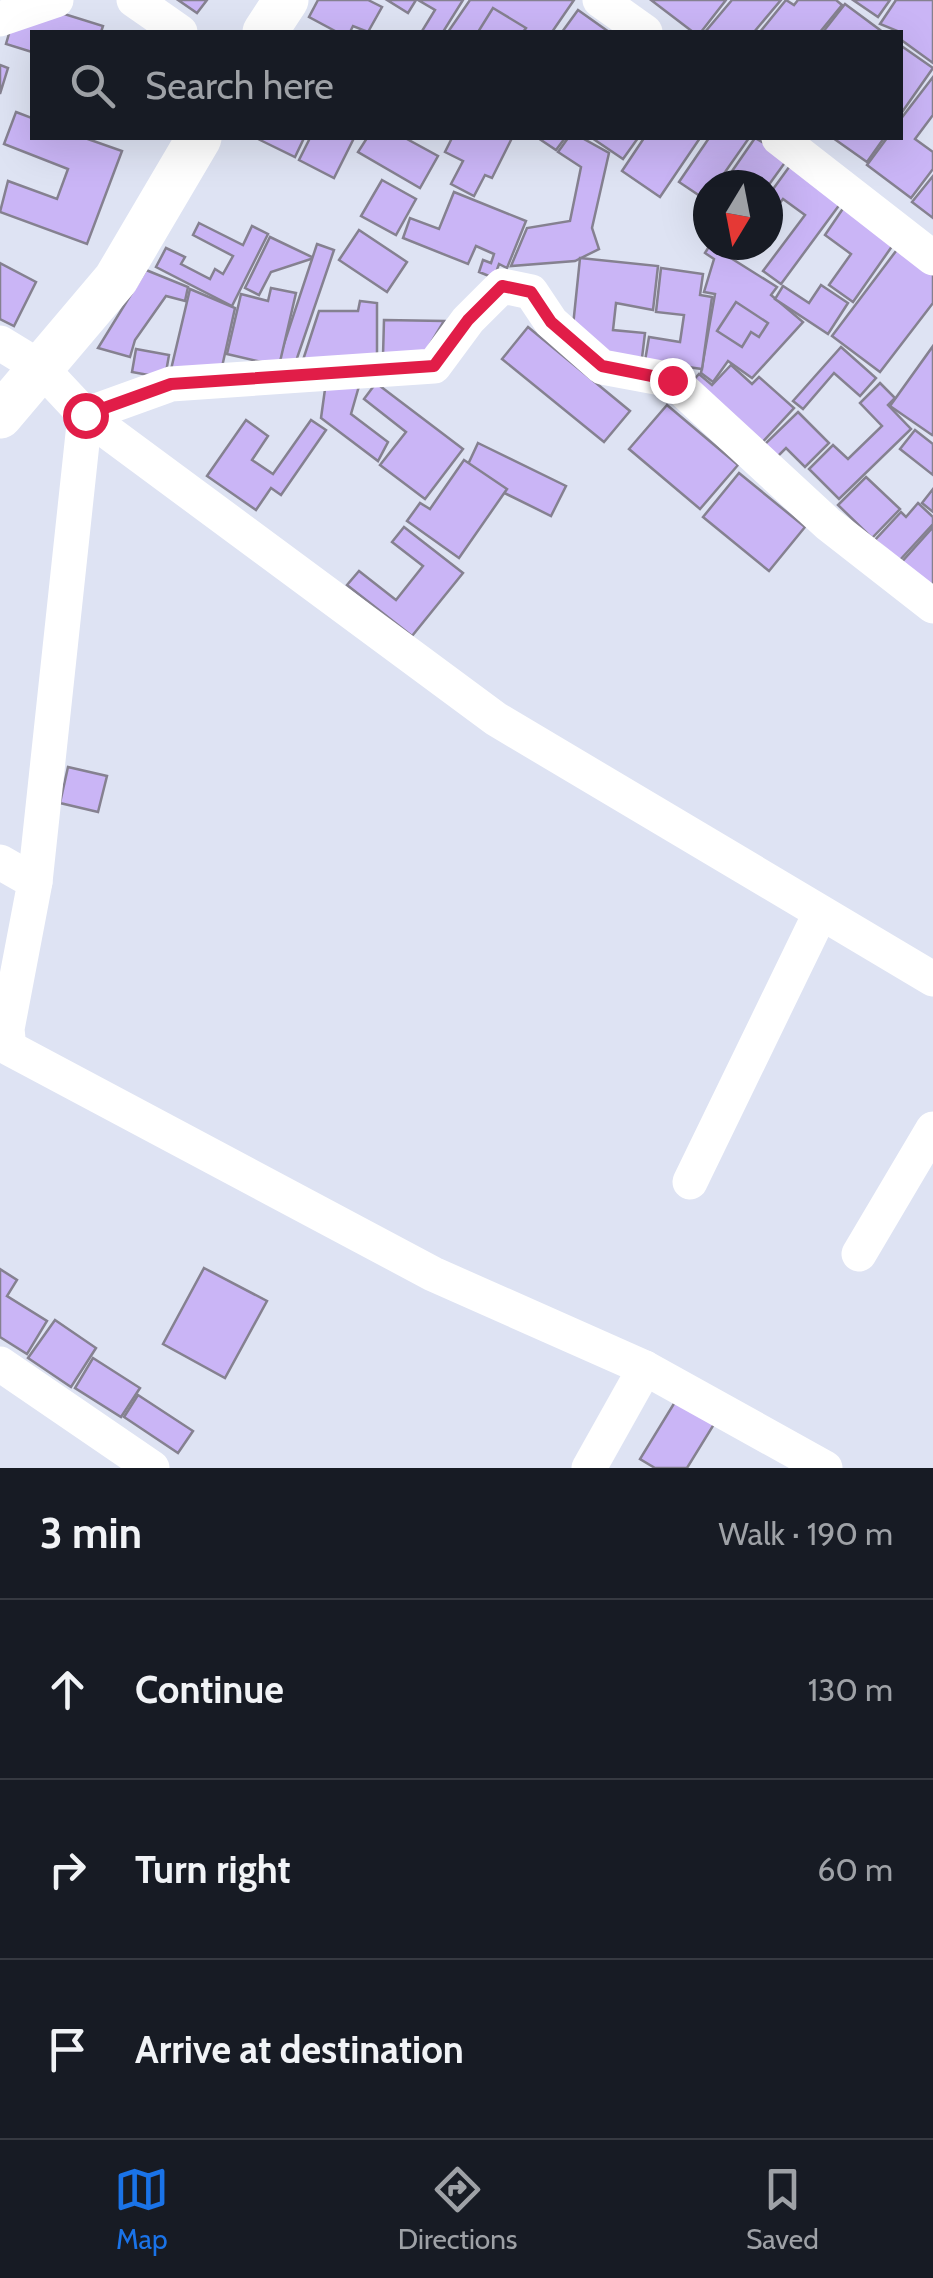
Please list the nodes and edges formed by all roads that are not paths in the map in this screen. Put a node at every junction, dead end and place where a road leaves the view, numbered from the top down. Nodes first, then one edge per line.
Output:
1 (56, 0) edge
2 (134, 0) edge
3 (286, 0) edge
4 (600, 0) edge
5 (0, 20) edge
6 (177, 30) edge
7 (266, 30) edge
8 (642, 30) edge
9 (198, 140) edge
10 (782, 140) edge
11 (933, 258) edge
12 (0, 343) edge
13 (40, 368) junction
14 (85, 415) junction
15 (0, 416) edge
16 (933, 606) edge
17 (0, 862) edge
18 (35, 882) junction
19 (820, 914) junction
20 (933, 979) edge
21 (933, 1129) edge
22 (690, 1182) dead end
23 (859, 1254) dead end
24 (0, 1364) edge
25 (645, 1368) junction
26 (152, 1468) edge
27 (589, 1468) edge
28 (825, 1468) edge

1 - 5 street
2 - 6 street
3 - 7 main road
4 - 8 street
9 - 13 main road
10 - 11 street
12 - 13 street
13 - 14 street
13 - 15 main road
14 - 16 street
14 - 18 street
14 - 19 street
17 - 18 street
18 - 25 street
19 - 20 street
19 - 22 street
21 - 23 street
24 - 26 street
25 - 27 street
25 - 28 street

